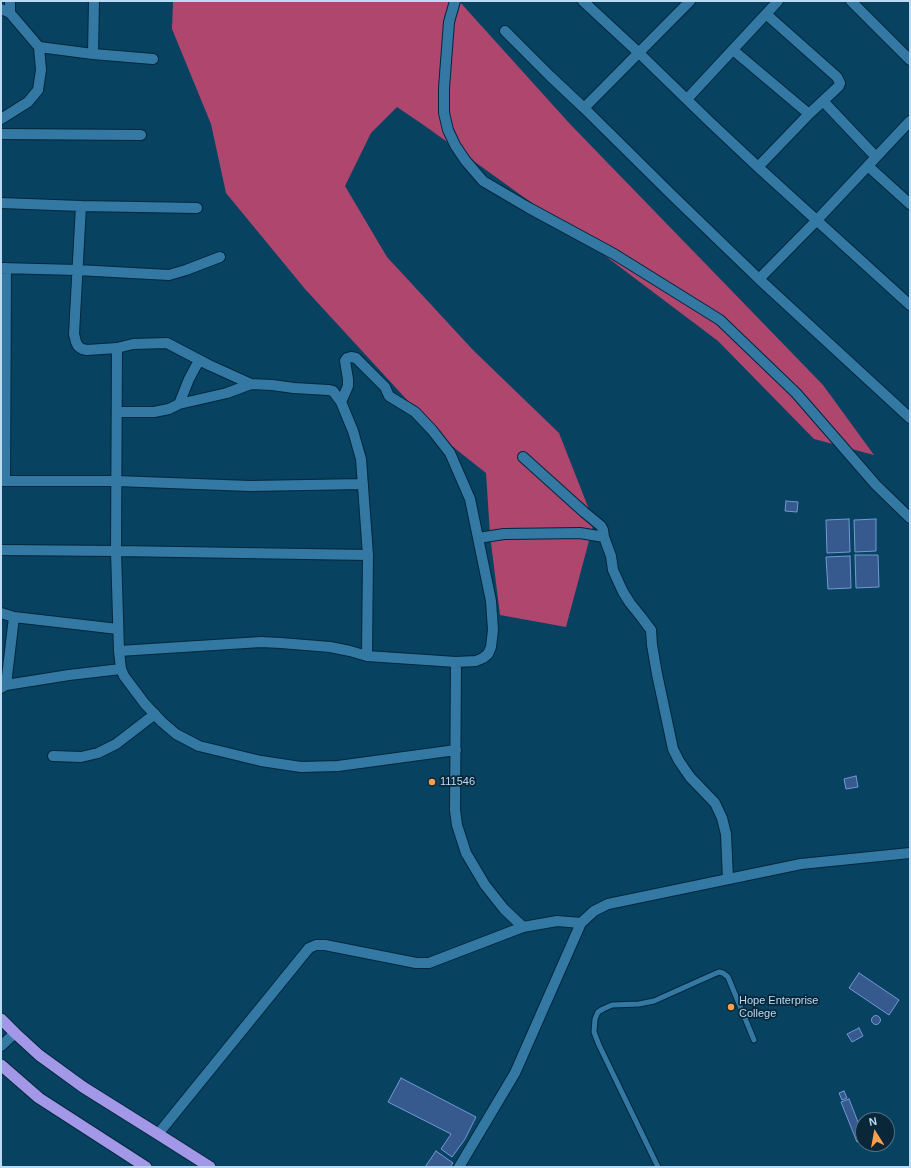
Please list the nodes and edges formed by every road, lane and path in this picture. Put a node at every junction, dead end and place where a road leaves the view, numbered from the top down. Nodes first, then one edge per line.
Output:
1 (10, 1) edge
2 (94, 1) edge
3 (455, 1) edge
4 (583, 1) edge
5 (689, 1) edge
6 (778, 1) edge
7 (851, 1) edge
8 (5, 11) edge
9 (766, 14) junction
10 (505, 31) dead end
11 (39, 47) junction
12 (733, 50) junction
13 (639, 53) junction
14 (92, 54) junction
15 (153, 59) dead end
16 (910, 60) edge
17 (687, 99) junction
18 (823, 102) junction
19 (584, 108) junction
20 (809, 114) junction
21 (1, 119) edge
22 (910, 121) edge
23 (1, 134) edge
24 (142, 135) dead end
25 (876, 157) junction
26 (868, 166) junction
27 (758, 168) junction
28 (1, 203) edge
29 (910, 204) edge
30 (81, 206) junction
31 (198, 208) dead end
32 (817, 220) junction
33 (220, 257) dead end
34 (4, 268) edge
35 (77, 270) junction
36 (758, 279) junction
37 (910, 305) edge
38 (117, 348) junction
39 (200, 361) junction
40 (251, 384) junction
41 (342, 402) junction
42 (179, 404) junction
43 (116, 412) junction
44 (910, 418) edge
45 (523, 457) dead end
46 (3, 481) edge
47 (116, 481) junction
48 (363, 484) junction
49 (910, 518) edge
50 (604, 537) junction
51 (478, 538) junction
52 (1, 550) edge
53 (116, 551) junction
54 (368, 555) junction
55 (1, 613) edge
56 (14, 617) junction
57 (118, 629) junction
58 (119, 651) junction
59 (367, 656) junction
60 (456, 662) junction
61 (121, 669) junction
62 (4, 686) edge
63 (155, 714) junction
64 (456, 750) junction
65 (52, 756) dead end
66 (910, 853) edge
67 (728, 879) junction
68 (580, 922) junction
69 (523, 926) junction
70 (1, 1019) edge
71 (15, 1034) junction
72 (754, 1040) dead end
73 (1, 1046) edge
74 (1, 1065) edge
75 (158, 1134) junction
76 (146, 1167) edge
77 (210, 1167) edge
78 (459, 1167) edge
79 (658, 1167) edge

1 - 8 street
2 - 14 street
3 - 49 street
4 - 13 street
5 - 13 street
6 - 9 street
7 - 16 street
8 - 11 street
9 - 12 street
9 - 18 street
10 - 19 street
11 - 14 street
11 - 21 street
12 - 17 street
12 - 20 street
13 - 17 street
13 - 19 street
14 - 15 street
17 - 27 street
18 - 20 street
18 - 25 street
19 - 36 street
20 - 27 street
22 - 25 street
23 - 24 street
25 - 26 street
26 - 29 street
26 - 32 street
27 - 32 street
28 - 30 street
30 - 31 street
30 - 35 street
32 - 36 street
32 - 37 street
33 - 35 street
34 - 35 street
34 - 46 street
35 - 38 street
36 - 44 street
38 - 39 street
38 - 43 street
39 - 40 street
39 - 42 street
40 - 41 street
40 - 42 street
41 - 48 street
41 - 51 street
42 - 43 street
43 - 47 street
45 - 50 street
46 - 47 street
47 - 48 street
47 - 53 street
48 - 54 street
50 - 51 street
50 - 67 street
51 - 60 street
52 - 53 street
53 - 54 street
53 - 57 street
54 - 59 street
55 - 56 street
56 - 57 street
56 - 62 street
57 - 58 street
58 - 59 street
58 - 61 street
59 - 60 street
60 - 64 street
61 - 62 street
61 - 63 street
63 - 64 street
63 - 65 street
64 - 69 street
66 - 67 street
67 - 68 street
68 - 69 street
68 - 78 street
69 - 75 street
70 - 71 highway
71 - 73 street
71 - 75 highway
72 - 79 lane
74 - 76 highway
75 - 77 highway

